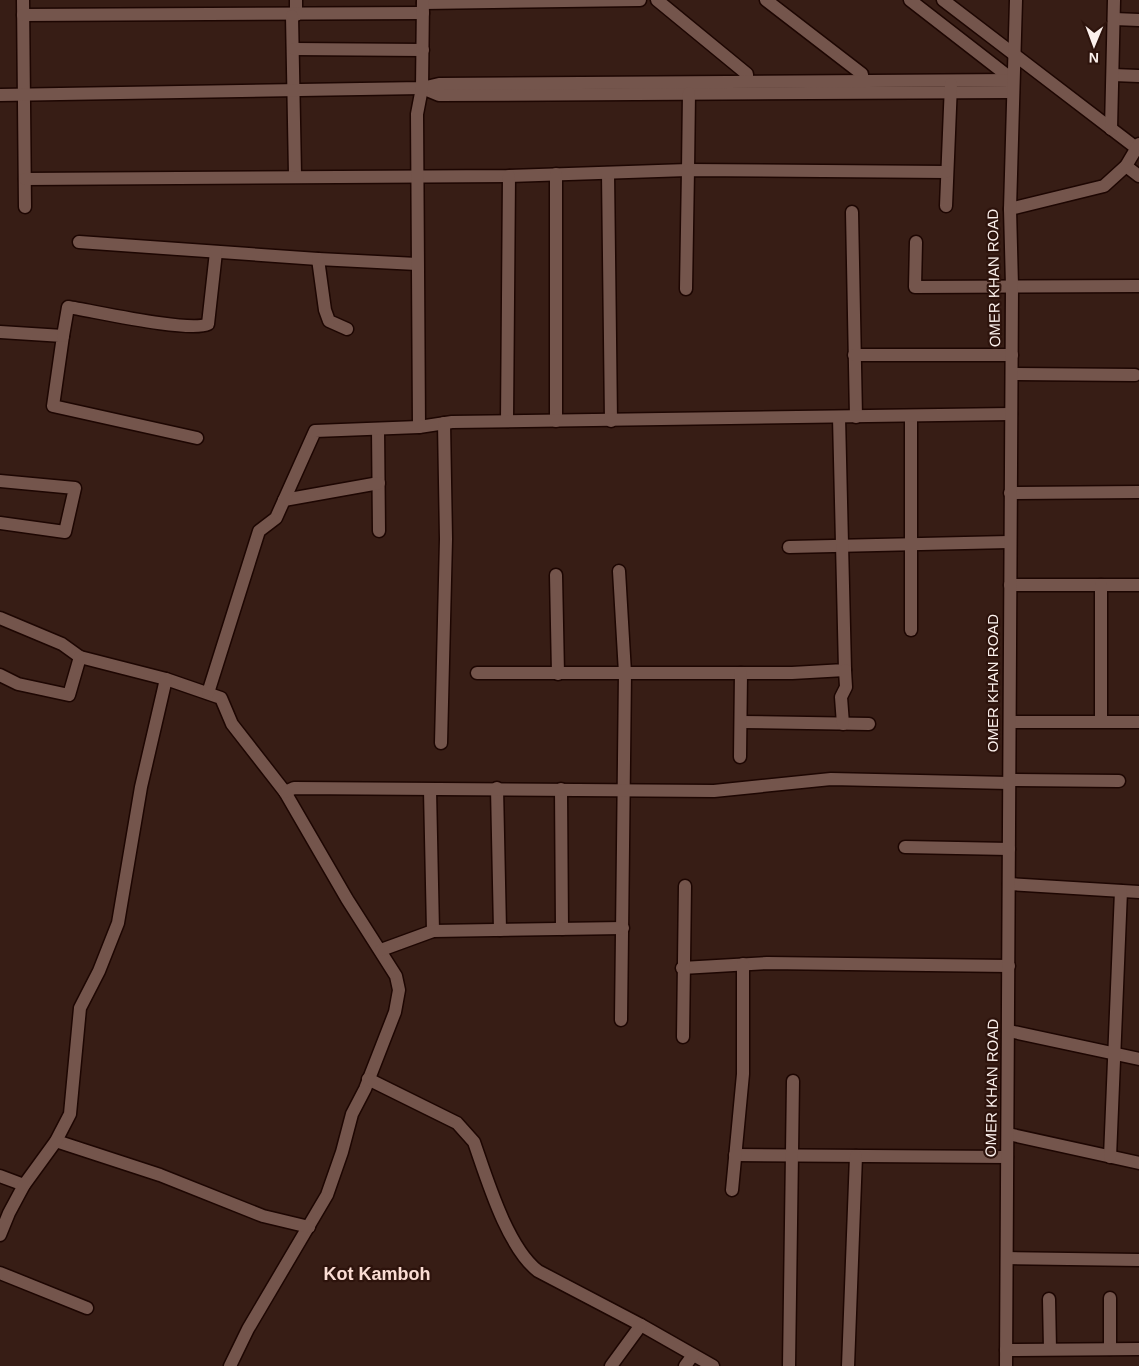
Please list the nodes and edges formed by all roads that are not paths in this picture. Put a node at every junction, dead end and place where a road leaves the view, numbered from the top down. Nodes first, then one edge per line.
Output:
1 (23, 0) edge
2 (296, 0) edge
3 (640, 0) edge
4 (657, 0) edge
5 (766, 0) edge
6 (910, 0) edge
7 (943, 0) edge
8 (1016, 0) edge
9 (1114, 0) edge
10 (423, 6) edge
11 (23, 15) junction
12 (294, 16) junction
13 (1114, 19) junction
14 (1139, 20) edge
15 (294, 49) junction
16 (423, 50) junction
17 (1015, 57) junction
18 (1113, 75) junction
19 (1139, 76) edge
20 (747, 81) junction
21 (862, 81) junction
22 (950, 86) junction
23 (1013, 86) junction
24 (422, 88) junction
25 (294, 90) junction
26 (689, 93) junction
27 (24, 94) junction
28 (0, 95) edge
29 (1111, 129) junction
30 (1138, 148) edge
31 (1126, 166) junction
32 (688, 170) junction
33 (946, 172) junction
34 (608, 173) junction
35 (556, 174) junction
36 (294, 175) junction
37 (418, 175) junction
38 (509, 176) junction
39 (1139, 176) edge
40 (25, 178) junction
41 (946, 206) dead end
42 (25, 208) dead end
43 (1010, 209) junction
44 (852, 212) dead end
45 (79, 242) dead end
46 (916, 242) dead end
47 (216, 252) junction
48 (318, 259) junction
49 (417, 264) junction
50 (1012, 286) junction
51 (1139, 286) edge
52 (686, 289) dead end
53 (347, 330) dead end
54 (0, 332) edge
55 (63, 336) junction
56 (1012, 354) junction
57 (854, 356) junction
58 (1012, 374) junction
59 (1136, 375) dead end
60 (1011, 414) junction
61 (911, 416) junction
62 (839, 417) junction
63 (856, 417) junction
64 (507, 421) junction
65 (556, 421) junction
66 (611, 421) junction
67 (444, 423) junction
68 (419, 427) junction
69 (378, 429) junction
70 (197, 438) dead end
71 (0, 481) edge
72 (378, 483) junction
73 (1139, 492) edge
74 (1010, 493) junction
75 (284, 500) junction
76 (0, 523) edge
77 (379, 531) dead end
78 (1009, 542) junction
79 (912, 544) junction
80 (842, 546) junction
81 (789, 547) dead end
82 (619, 571) dead end
83 (556, 575) dead end
84 (1010, 585) junction
85 (1101, 585) junction
86 (1139, 585) edge
87 (0, 618) edge
88 (911, 630) dead end
89 (80, 657) junction
90 (845, 670) junction
91 (477, 673) dead end
92 (625, 673) junction
93 (741, 673) junction
94 (558, 674) junction
95 (0, 675) edge
96 (166, 679) junction
97 (208, 693) junction
98 (1101, 721) junction
99 (741, 722) junction
100 (1010, 722) junction
101 (1139, 722) edge
102 (843, 724) junction
103 (869, 724) dead end
104 (441, 743) dead end
105 (740, 757) dead end
106 (1119, 781) dead end
107 (1009, 782) junction
108 (497, 788) junction
109 (561, 789) junction
110 (430, 790) junction
111 (623, 790) junction
112 (285, 792) junction
113 (905, 847) dead end
114 (1009, 849) junction
115 (1009, 884) junction
116 (685, 886) dead end
117 (1121, 891) junction
118 (1139, 892) edge
119 (623, 928) junction
120 (562, 929) junction
121 (500, 930) junction
122 (433, 931) junction
123 (381, 950) junction
124 (743, 964) junction
125 (1009, 966) junction
126 (682, 968) junction
127 (621, 1020) dead end
128 (1009, 1031) junction
129 (683, 1037) dead end
130 (1114, 1053) junction
131 (1139, 1059) edge
132 (368, 1080) junction
133 (793, 1081) dead end
134 (1008, 1134) junction
135 (56, 1141) junction
136 (735, 1155) junction
137 (792, 1155) junction
138 (856, 1156) junction
139 (1110, 1156) junction
140 (1007, 1157) junction
141 (1139, 1163) edge
142 (0, 1176) edge
143 (24, 1185) junction
144 (732, 1190) dead end
145 (309, 1227) junction
146 (0, 1235) edge
147 (1007, 1258) junction
148 (1139, 1260) edge
149 (0, 1273) edge
150 (1110, 1298) dead end
151 (1049, 1300) dead end
152 (87, 1308) dead end
153 (641, 1325) junction
154 (1110, 1349) junction
155 (1138, 1349) edge
156 (1006, 1350) junction
157 (1050, 1350) junction
158 (693, 1355) junction
159 (230, 1366) edge
160 (611, 1366) edge
161 (685, 1366) edge
162 (713, 1366) edge
163 (790, 1366) edge
164 (848, 1366) edge
165 (1006, 1366) edge

1 - 11 street
2 - 12 street
3 - 10 street
4 - 20 street
5 - 21 street
6 - 23 street
7 - 17 street
8 - 17 street, OMER KHAN ROAD
9 - 13 street
10 - 12 street
10 - 16 street
11 - 12 street
11 - 27 street
12 - 15 street
13 - 14 street
13 - 18 street
15 - 16 street
15 - 25 street
16 - 24 street
17 - 23 street, OMER KHAN ROAD
17 - 29 street
18 - 19 street
18 - 29 street
20 - 21 street
20 - 24 street
21 - 22 street
22 - 23 street
22 - 26 street
22 - 33 street
23 - 43 street, OMER KHAN ROAD
24 - 25 street
24 - 26 street
24 - 37 street
25 - 27 street
25 - 36 street
26 - 32 street
27 - 28 street
27 - 40 street
29 - 30 street
30 - 31 street
31 - 39 street
31 - 43 street
32 - 33 street
32 - 34 street
32 - 52 street
33 - 41 street
34 - 35 street
34 - 66 street
35 - 38 street
35 - 65 street
36 - 37 street
36 - 40 street
37 - 38 street
37 - 49 street
38 - 64 street
40 - 42 street
43 - 50 street, OMER KHAN ROAD
44 - 57 street
45 - 47 street
46 - 50 street
47 - 48 street
47 - 55 street
48 - 49 street
48 - 53 street
49 - 68 street
50 - 51 street
50 - 56 street, OMER KHAN ROAD
54 - 55 street
55 - 70 street
56 - 57 street
56 - 58 street, OMER KHAN ROAD
57 - 63 street
58 - 59 street
58 - 60 street, OMER KHAN ROAD
60 - 61 street
60 - 74 street, OMER KHAN ROAD
61 - 63 street
61 - 79 street
62 - 63 street
62 - 66 street
62 - 80 street
64 - 65 street
64 - 67 street
65 - 66 street
67 - 68 street
67 - 104 street
68 - 69 street
69 - 72 street
69 - 75 street
71 - 76 street
72 - 75 street
72 - 77 street
73 - 74 street
74 - 78 street, OMER KHAN ROAD
75 - 97 street
78 - 79 street
78 - 84 street, OMER KHAN ROAD
79 - 80 street
79 - 88 street
80 - 81 street
80 - 90 street
82 - 92 street
83 - 94 street
84 - 85 street
84 - 100 street, OMER KHAN ROAD
85 - 86 street
85 - 98 street
87 - 89 street
89 - 95 street
89 - 96 street
90 - 93 street
90 - 102 street
91 - 94 street
92 - 93 street
92 - 94 street
92 - 111 street
93 - 99 street
96 - 97 street
96 - 135 street
97 - 112 street
98 - 100 street
98 - 101 street
99 - 102 street
99 - 105 street
100 - 107 street, OMER KHAN ROAD
102 - 103 street
106 - 107 street
107 - 111 street
107 - 114 street, OMER KHAN ROAD
108 - 109 street
108 - 110 street
108 - 121 street
109 - 111 street
109 - 120 street
110 - 112 street
110 - 122 street
111 - 119 street
112 - 123 street
113 - 114 street
114 - 115 street, OMER KHAN ROAD
115 - 117 street
115 - 125 street, OMER KHAN ROAD
116 - 126 street
117 - 118 street
117 - 130 street
119 - 120 street
119 - 127 street
120 - 121 street
121 - 122 street
122 - 123 street
123 - 132 street
124 - 125 street
124 - 126 street
124 - 136 street
125 - 128 street, OMER KHAN ROAD
126 - 129 street
128 - 130 street
128 - 134 street, OMER KHAN ROAD
130 - 131 street
130 - 139 street
132 - 145 street
132 - 153 street
133 - 137 street
134 - 139 street
134 - 140 street, OMER KHAN ROAD
135 - 143 street
135 - 145 street
136 - 137 street
136 - 144 street
137 - 138 street
137 - 163 street
138 - 140 street
138 - 164 street
139 - 141 street
140 - 147 street, OMER KHAN ROAD
142 - 143 street
143 - 146 street
145 - 159 street
147 - 148 street
147 - 156 street, OMER KHAN ROAD
149 - 152 street
150 - 154 street
151 - 157 street
153 - 158 street
153 - 160 street
154 - 155 street
154 - 157 street
156 - 157 street
156 - 165 street, OMER KHAN ROAD
158 - 161 street
158 - 162 street

